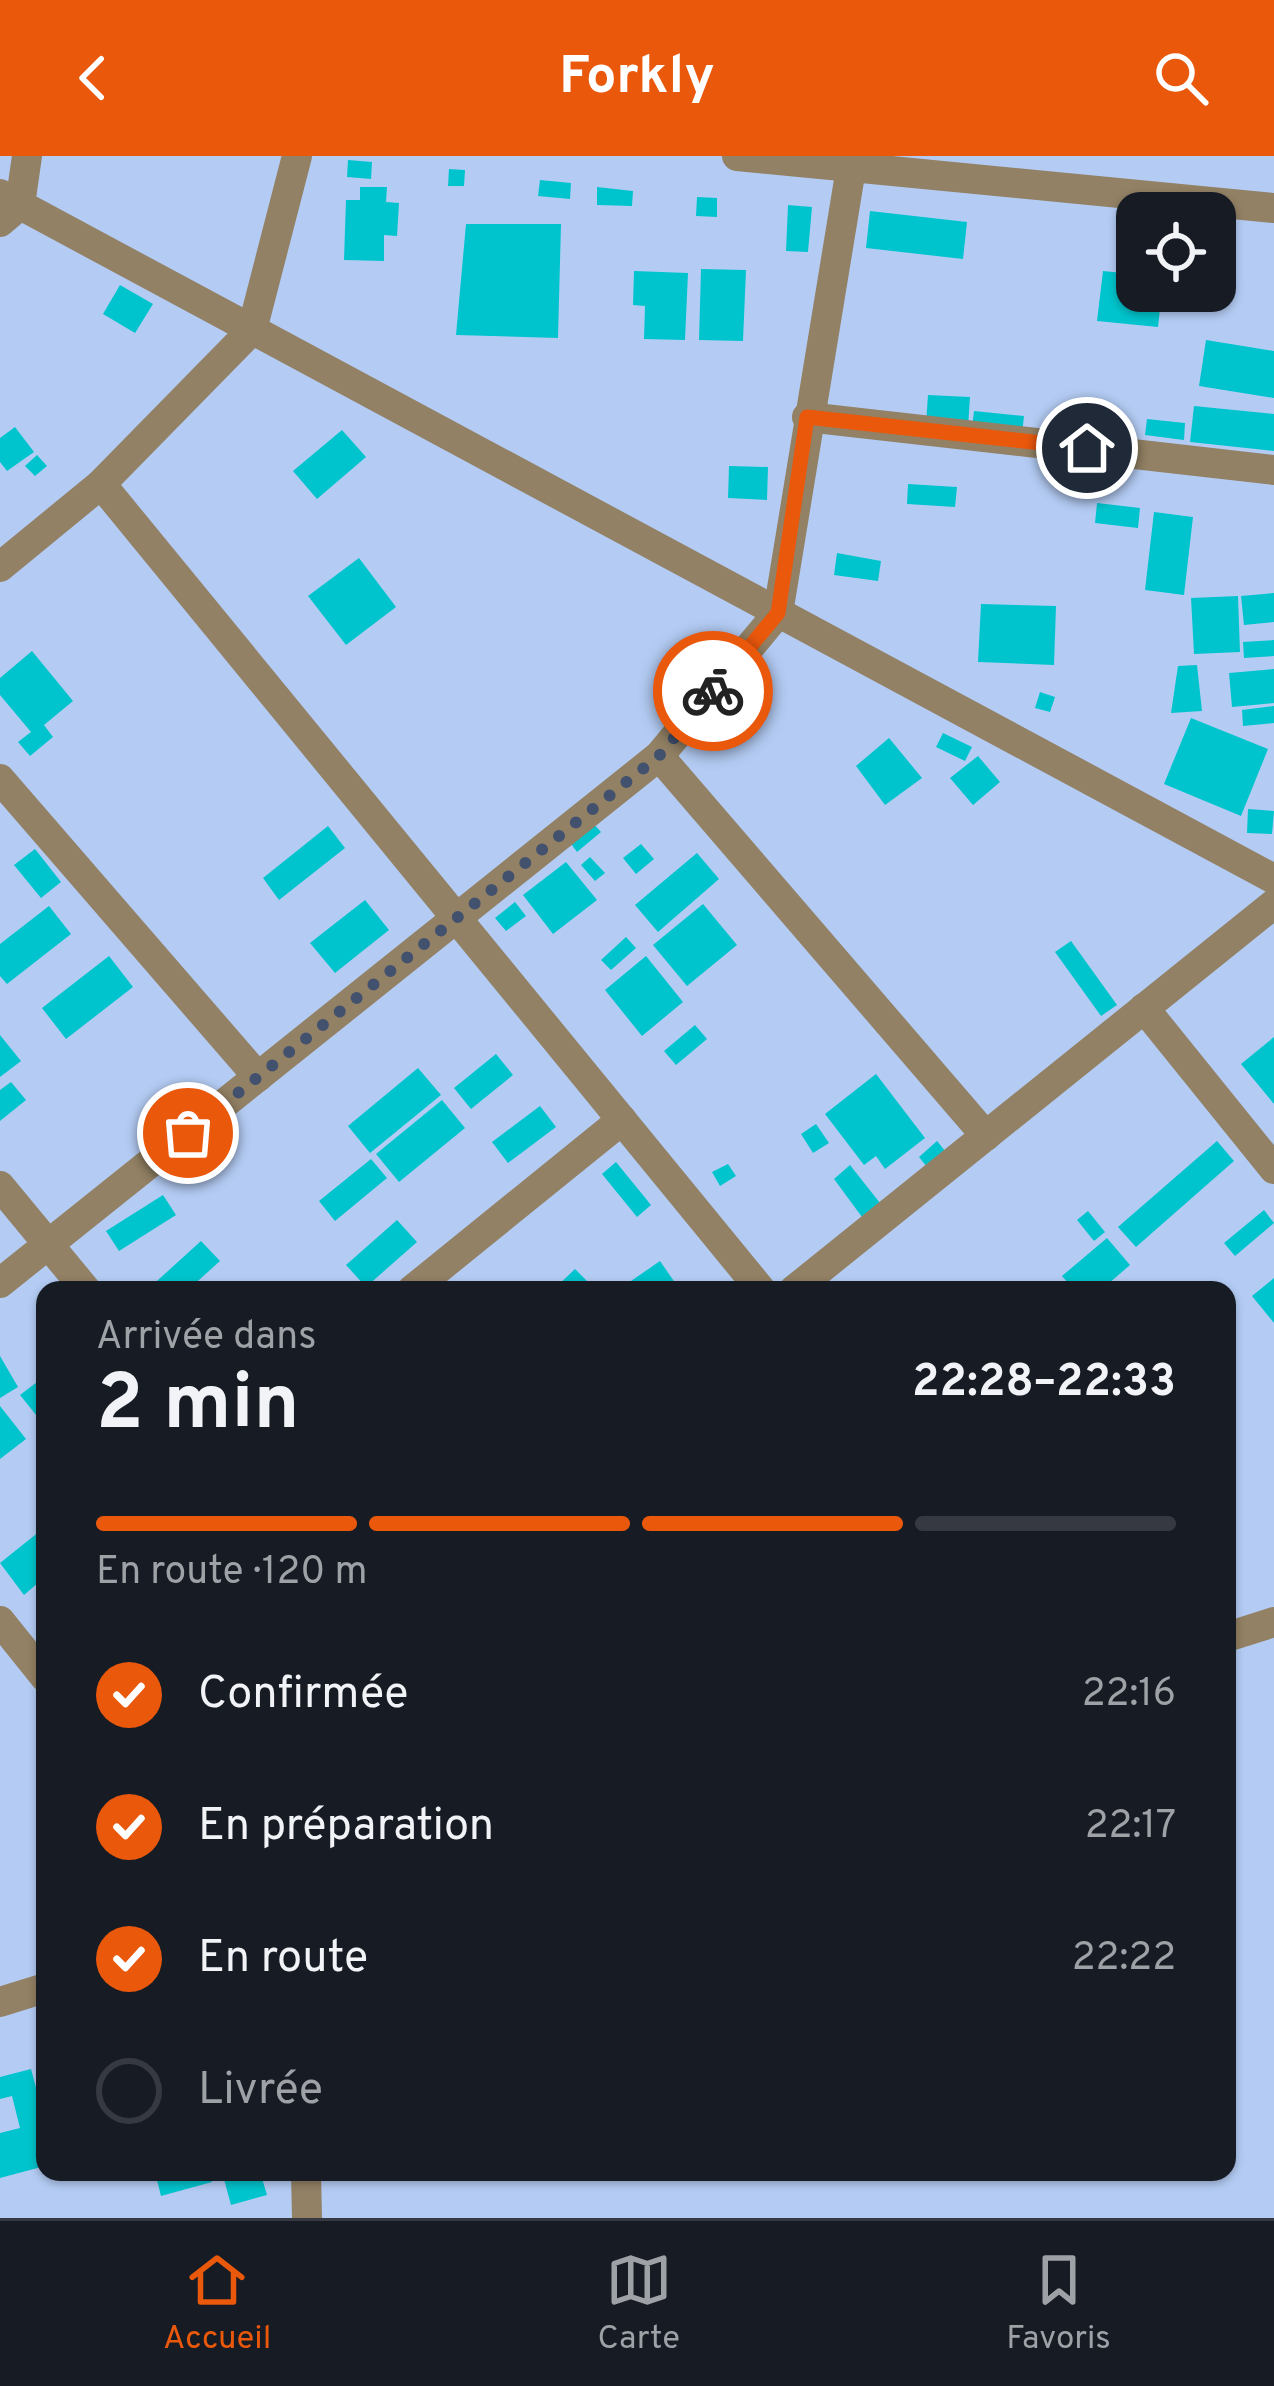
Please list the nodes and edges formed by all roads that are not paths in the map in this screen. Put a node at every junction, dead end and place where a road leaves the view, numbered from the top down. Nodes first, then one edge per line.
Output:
1 (27, 156) edge
2 (298, 156) edge
3 (737, 156) edge
4 (852, 162) edge
5 (7, 207) edge
6 (1274, 208) edge
7 (252, 330) junction
8 (807, 417) junction
9 (1274, 470) edge
10 (101, 484) junction
11 (0, 567) edge
12 (778, 613) junction
13 (659, 756) junction
14 (0, 779) edge
15 (1274, 879) edge
16 (1274, 904) edge
17 (456, 918) junction
18 (1144, 1008) junction
19 (258, 1077) junction
20 (622, 1120) junction
21 (986, 1136) junction
22 (1274, 1169) edge
23 (0, 1186) edge
24 (48, 1244) junction
25 (79, 1281) edge
26 (423, 1281) edge
27 (753, 1281) edge
28 (805, 1281) edge
29 (0, 1282) edge
30 (0, 1621) edge
31 (1274, 1622) edge
32 (1236, 1634) edge
33 (36, 1666) edge
34 (36, 1991) edge
35 (0, 2002) edge
36 (306, 2181) edge
37 (307, 2218) edge

1 - 5 street
2 - 7 street
3 - 4 street
4 - 6 street
4 - 8 street
5 - 7 street
7 - 10 street
7 - 12 street
8 - 9 street
8 - 12 street
10 - 11 street
10 - 17 street
12 - 13 street
12 - 15 street
13 - 17 street
13 - 21 street
14 - 19 street
16 - 18 street
17 - 19 street
17 - 20 street
18 - 21 street
18 - 22 street
19 - 24 street
20 - 26 street
20 - 27 street
21 - 28 street
23 - 24 street
24 - 25 street
24 - 29 street
30 - 33 street
31 - 32 street
34 - 35 street
36 - 37 street

